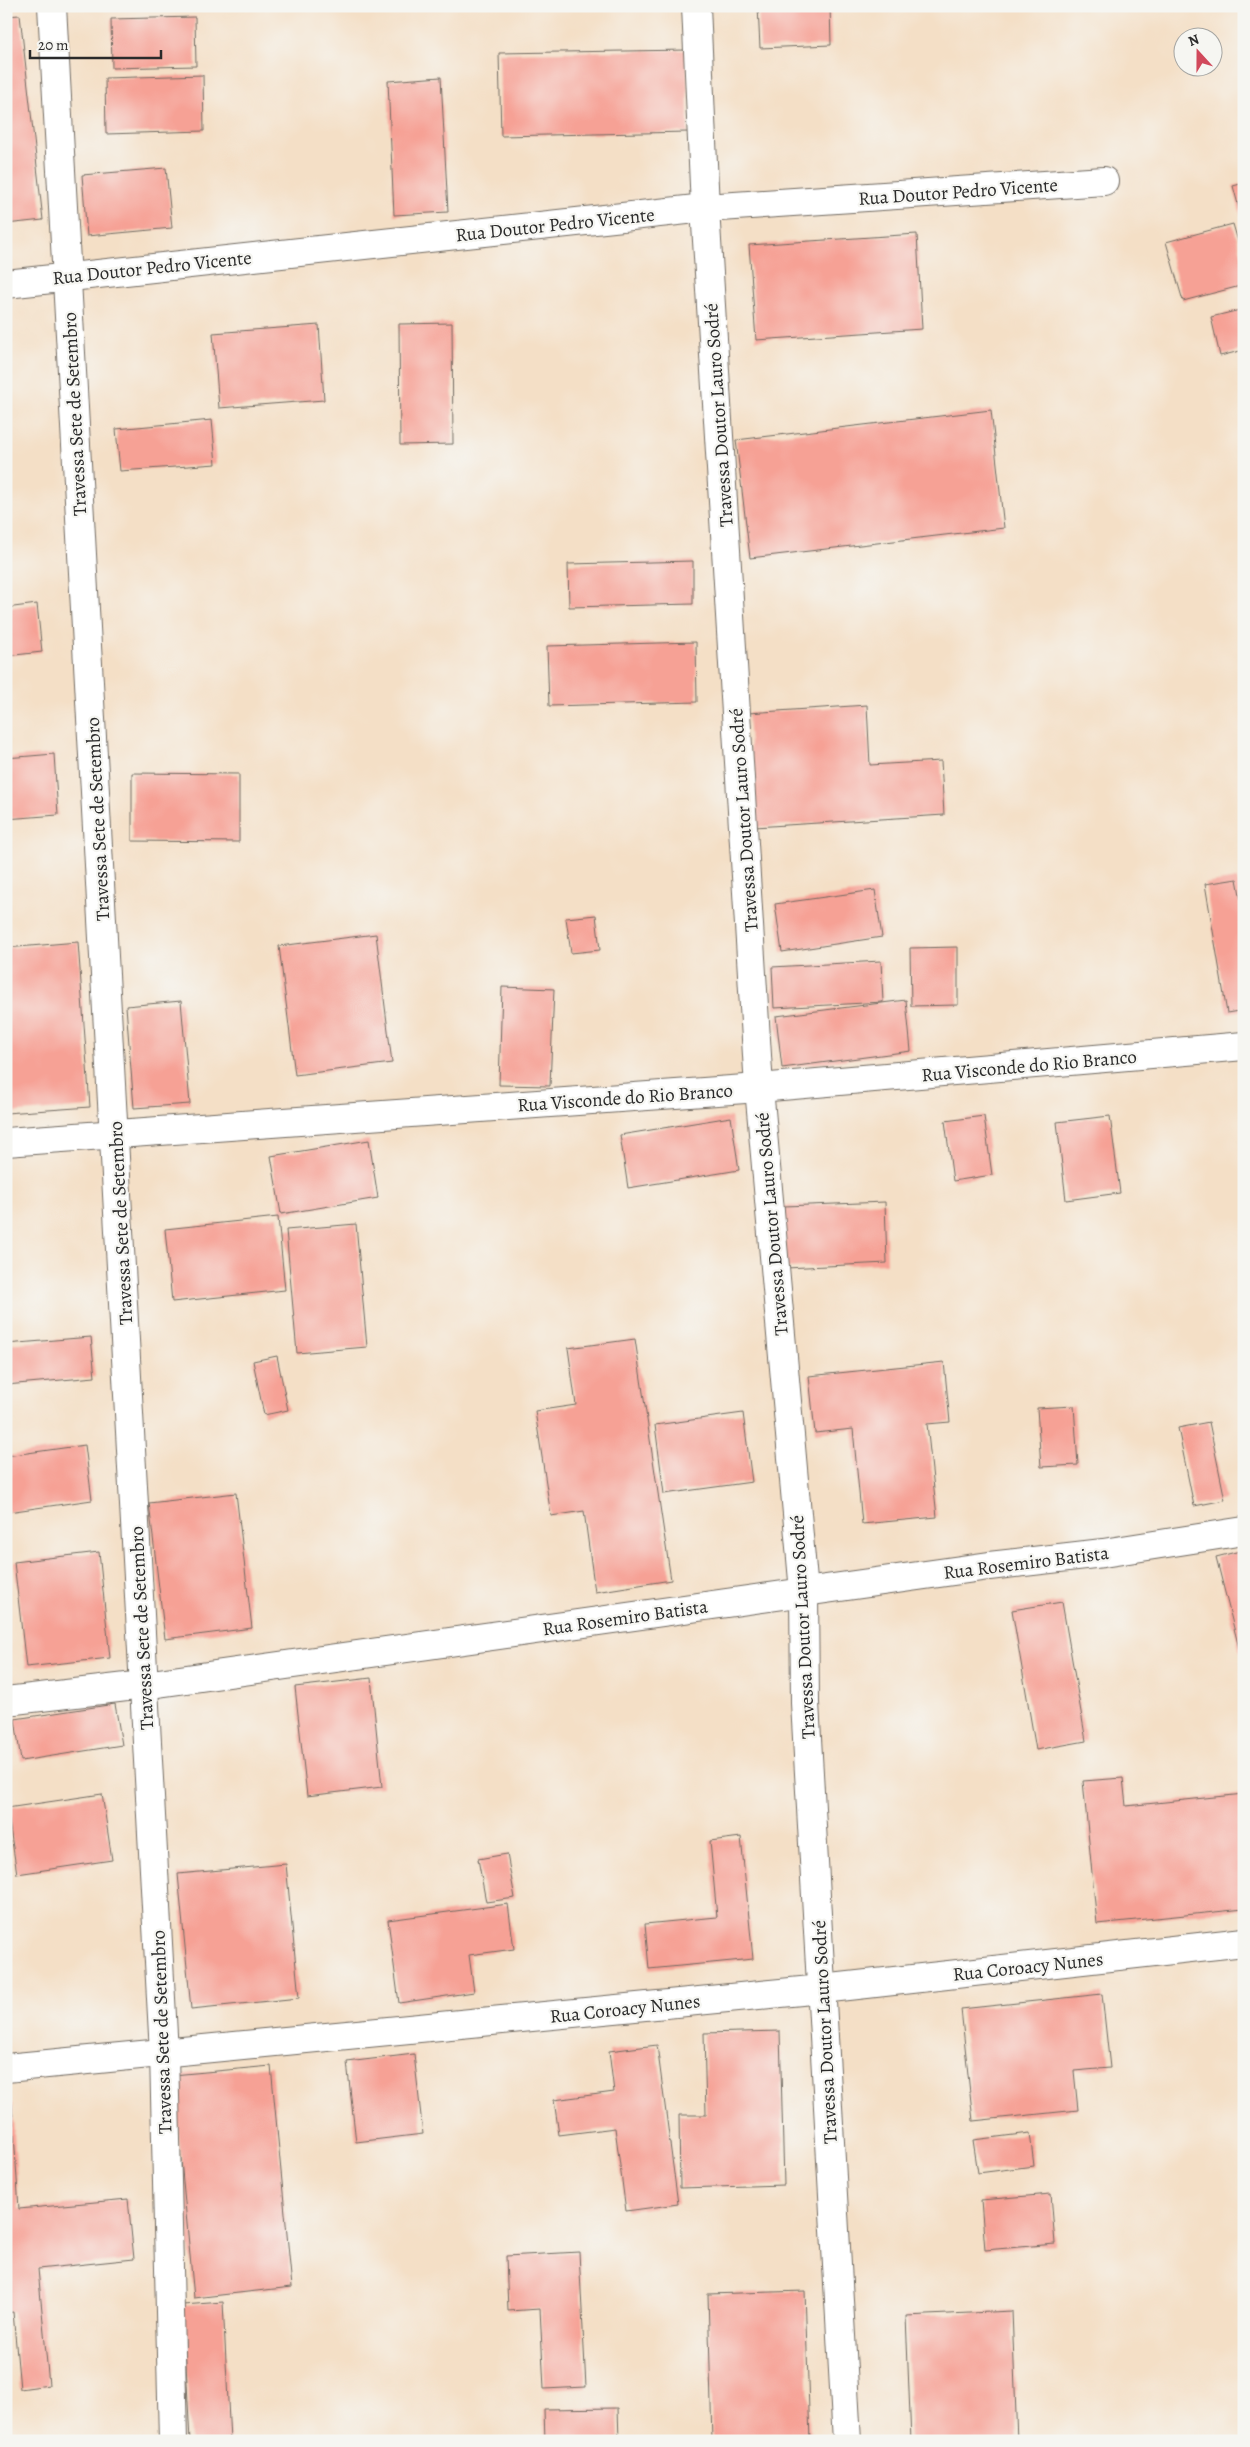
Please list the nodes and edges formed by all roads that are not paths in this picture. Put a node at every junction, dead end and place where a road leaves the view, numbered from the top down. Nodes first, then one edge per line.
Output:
1 (52, 6) edge
2 (696, 6) edge
3 (1104, 181) dead end
4 (705, 208) junction
5 (66, 276) junction
6 (6, 284) edge
7 (1244, 1046) edge
8 (759, 1088) junction
9 (115, 1133) junction
10 (6, 1142) edge
11 (1244, 1531) edge
12 (804, 1592) junction
13 (144, 1685) junction
14 (6, 1701) edge
15 (1244, 1942) edge
16 (822, 1989) junction
17 (164, 2053) junction
18 (6, 2068) edge
19 (173, 2441) edge
20 (847, 2441) edge

1 - 5 street, Travessa Sete de Setembro
2 - 4 street, Travessa Doutor Lauro Sodré
3 - 4 street, Rua Doutor Pedro Vicente
4 - 5 street, Rua Doutor Pedro Vicente
4 - 8 street, Travessa Doutor Lauro Sodré
5 - 6 street, Rua Doutor Pedro Vicente
5 - 9 street, Travessa Sete de Setembro
7 - 8 street, Rua Visconde do Rio Branco
8 - 9 street, Rua Visconde do Rio Branco
8 - 12 street, Travessa Doutor Lauro Sodré
9 - 10 street, Rua Visconde do Rio Branco
9 - 13 street, Travessa Sete de Setembro
11 - 12 street, Rua Rosemiro Batista
12 - 13 street, Rua Rosemiro Batista
12 - 16 street, Travessa Doutor Lauro Sodré
13 - 14 street, Rua Rosemiro Batista
13 - 17 street, Travessa Sete de Setembro
15 - 16 street, Rua Coroacy Nunes
16 - 17 street, Rua Coroacy Nunes
16 - 20 street, Travessa Doutor Lauro Sodré
17 - 18 street, Rua Coroacy Nunes
17 - 19 street, Travessa Sete de Setembro

